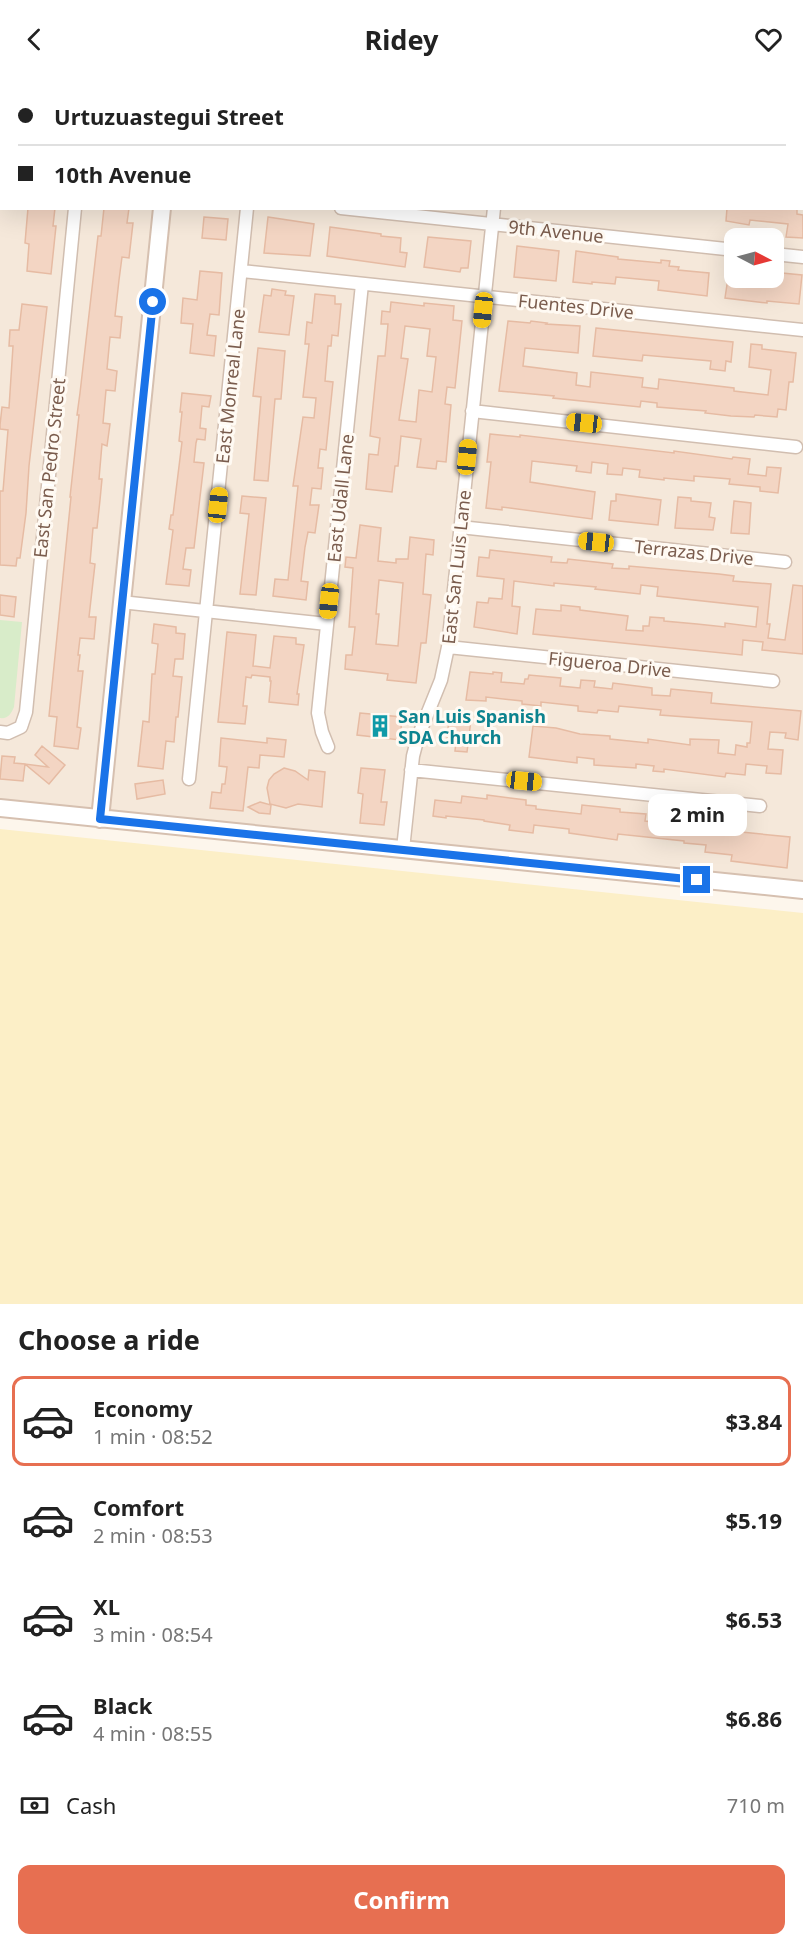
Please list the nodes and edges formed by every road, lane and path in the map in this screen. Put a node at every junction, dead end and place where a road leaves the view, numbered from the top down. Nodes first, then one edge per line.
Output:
1 (75, 210) edge
2 (162, 210) edge
3 (247, 210) edge
4 (360, 210) edge
5 (494, 210) edge
6 (492, 224) junction
7 (724, 249) edge
8 (784, 255) edge
9 (803, 257) edge
10 (242, 271) junction
11 (362, 284) junction
12 (485, 296) junction
13 (803, 330) edge
14 (472, 411) junction
15 (796, 447) dead end
16 (460, 527) junction
17 (785, 562) dead end
18 (121, 602) junction
19 (208, 611) junction
20 (327, 624) junction
21 (448, 647) junction
22 (773, 681) dead end
23 (0, 732) edge
24 (328, 747) dead end
25 (411, 770) junction
26 (189, 779) dead end
27 (760, 806) dead end
28 (0, 808) edge
29 (100, 819) junction
30 (403, 849) junction
31 (803, 890) edge

1 - 23 street, East San Pedro Street
2 - 18 main road
3 - 10 street, East Monreal Lane
4 - 6 street, 9th Avenue
5 - 6 street, East San Luis Lane
6 - 7 street, 9th Avenue
6 - 12 street, East San Luis Lane
8 - 9 street
10 - 11 street, Fuentes Drive
10 - 19 street, East Monreal Lane
11 - 12 street, Fuentes Drive
11 - 20 street, East Udall Lane
12 - 13 street, Fuentes Drive
12 - 14 street, East San Luis Lane
14 - 15 street
14 - 16 street, East San Luis Lane
16 - 17 street, Terrazas Drive
16 - 21 street, East San Luis Lane
18 - 19 street
18 - 29 main road
19 - 20 street
19 - 26 street, East Monreal Lane
20 - 24 street, East Udall Lane
21 - 22 street, Figueroa Drive
21 - 25 street, East San Luis Lane
25 - 27 street
25 - 30 street, East San Luis Lane
28 - 29 main road
29 - 30 main road
30 - 31 main road

